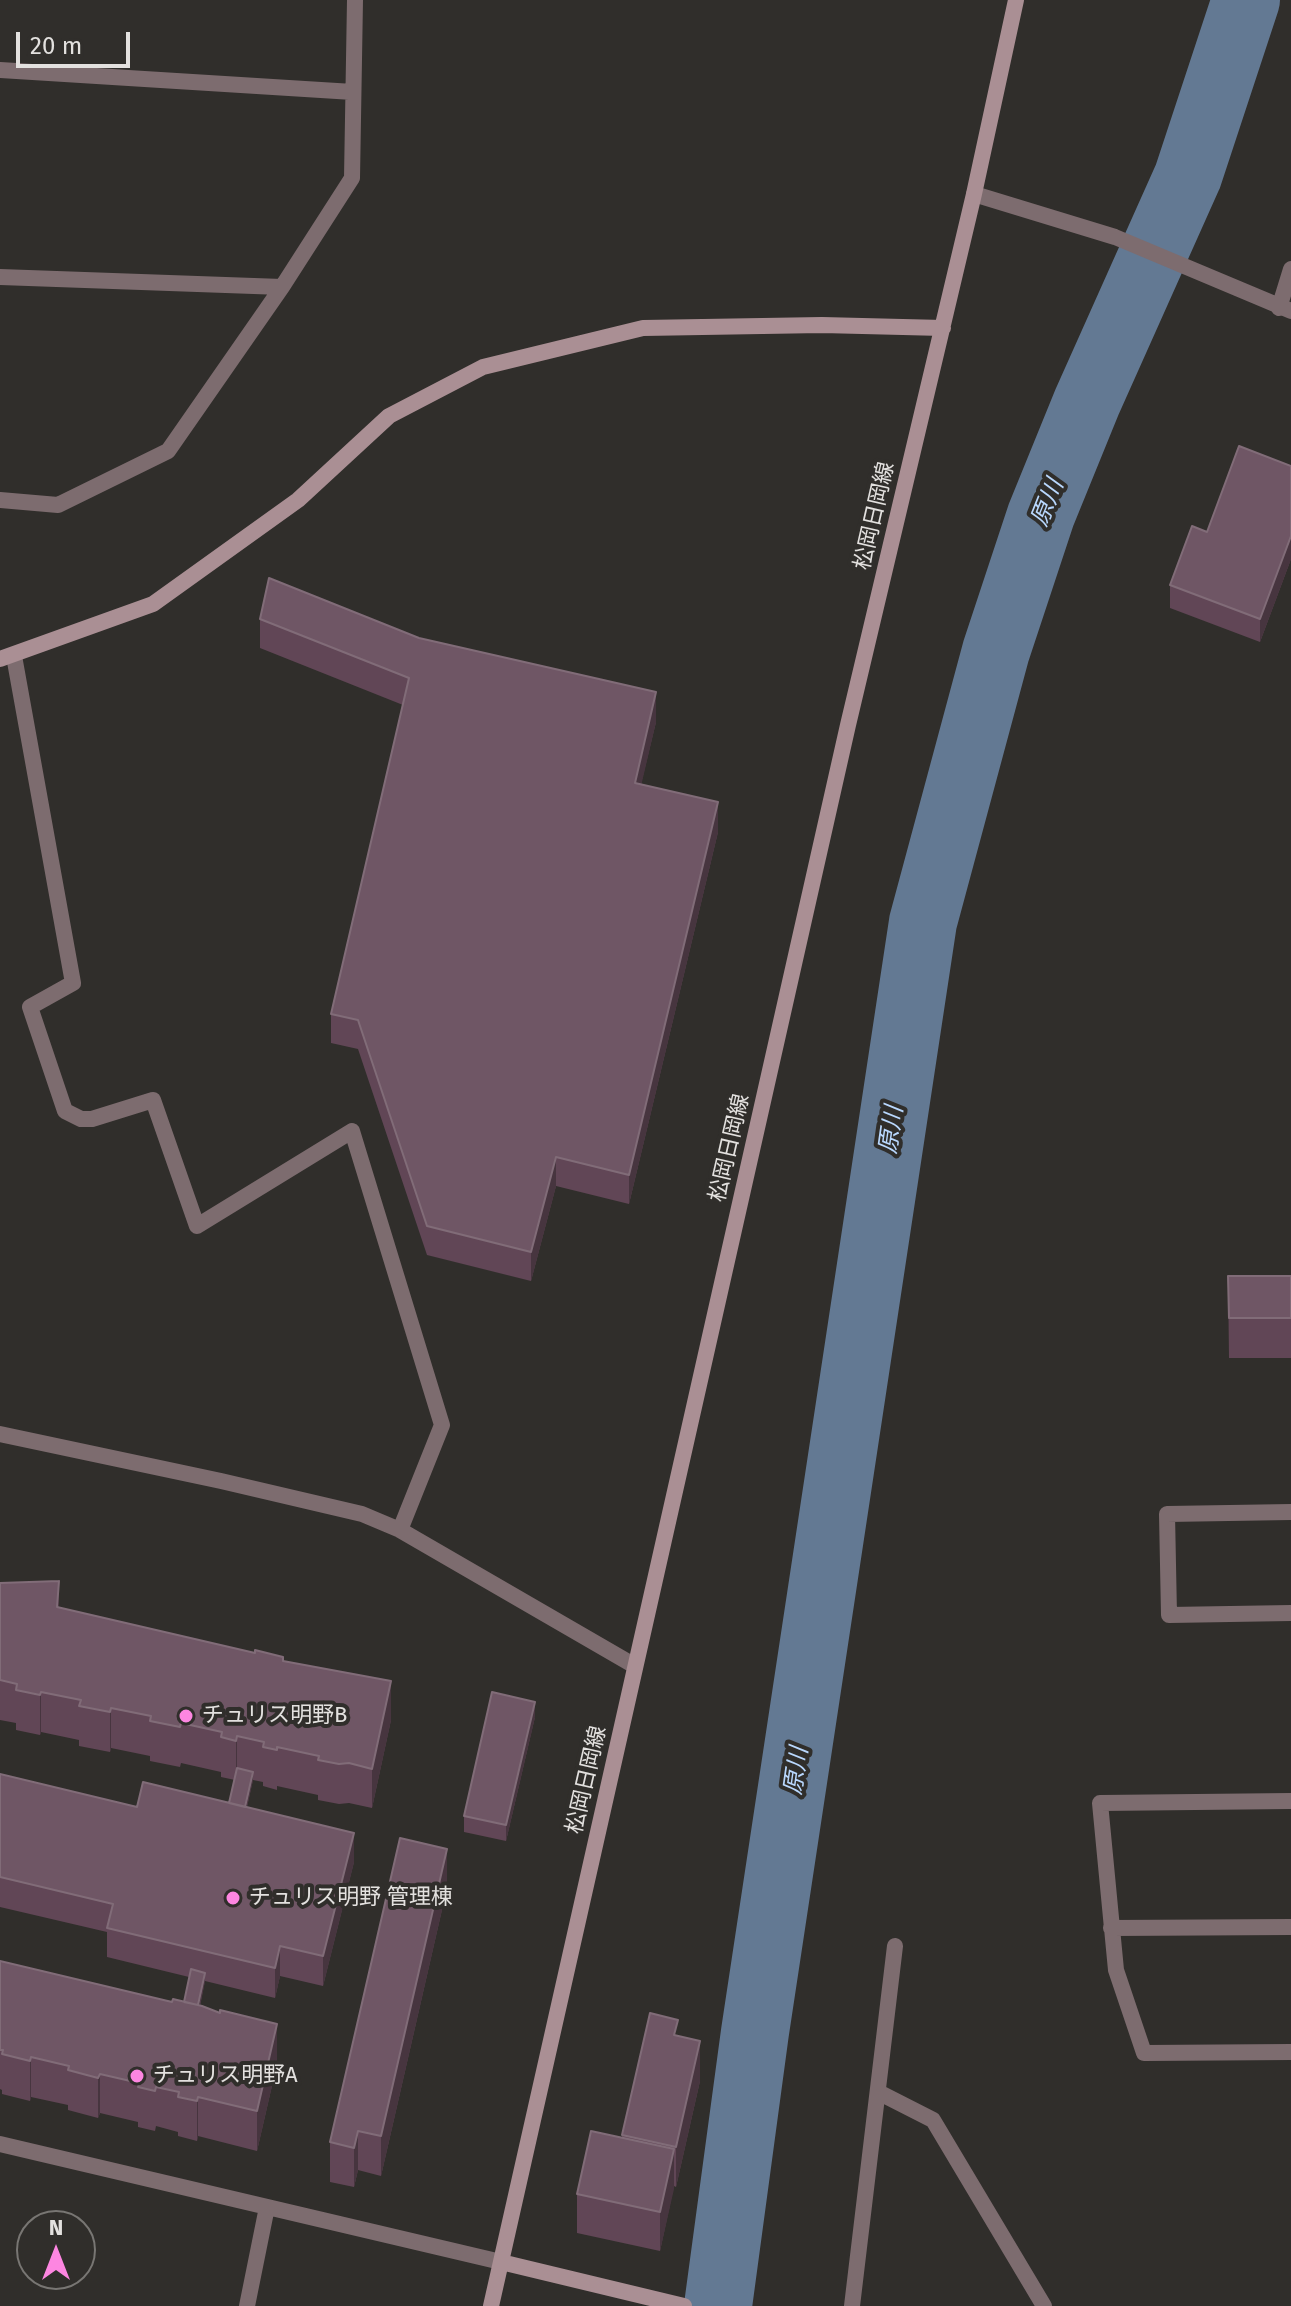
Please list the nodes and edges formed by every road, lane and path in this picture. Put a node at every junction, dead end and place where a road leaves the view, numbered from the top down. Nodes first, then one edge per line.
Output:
1 (355, 0) edge
2 (1016, 0) edge
3 (0, 70) edge
4 (353, 92) junction
5 (974, 194) junction
6 (1291, 269) edge
7 (0, 277) edge
8 (282, 287) junction
9 (1285, 309) edge
10 (943, 328) junction
11 (0, 500) edge
12 (7, 657) edge
13 (0, 1434) edge
14 (1291, 1512) edge
15 (400, 1530) junction
16 (1291, 1613) edge
17 (635, 1666) junction
18 (1291, 1801) edge
19 (1291, 1927) edge
20 (1111, 1928) junction
21 (895, 1946) dead end
22 (1291, 2052) edge
23 (878, 2092) junction
24 (0, 2144) edge
25 (267, 2207) junction
26 (501, 2262) junction
27 (247, 2306) edge
28 (491, 2306) edge
29 (684, 2306) edge
30 (852, 2306) edge
31 (1044, 2306) edge

1 - 4 street
2 - 5 main road, 松岡日岡線
3 - 4 street
4 - 8 street
5 - 9 street
5 - 10 main road, 松岡日岡線
6 - 9 street
7 - 8 street
8 - 11 street
10 - 12 main road
10 - 17 main road, 松岡日岡線
12 - 15 street
13 - 15 street
14 - 16 street
15 - 17 street
17 - 26 main road, 松岡日岡線
18 - 20 street
19 - 20 street
20 - 22 street
21 - 23 street
23 - 30 street
23 - 31 street
24 - 25 street
25 - 26 street
25 - 27 street
26 - 28 main road, 松岡日岡線
26 - 29 main road

